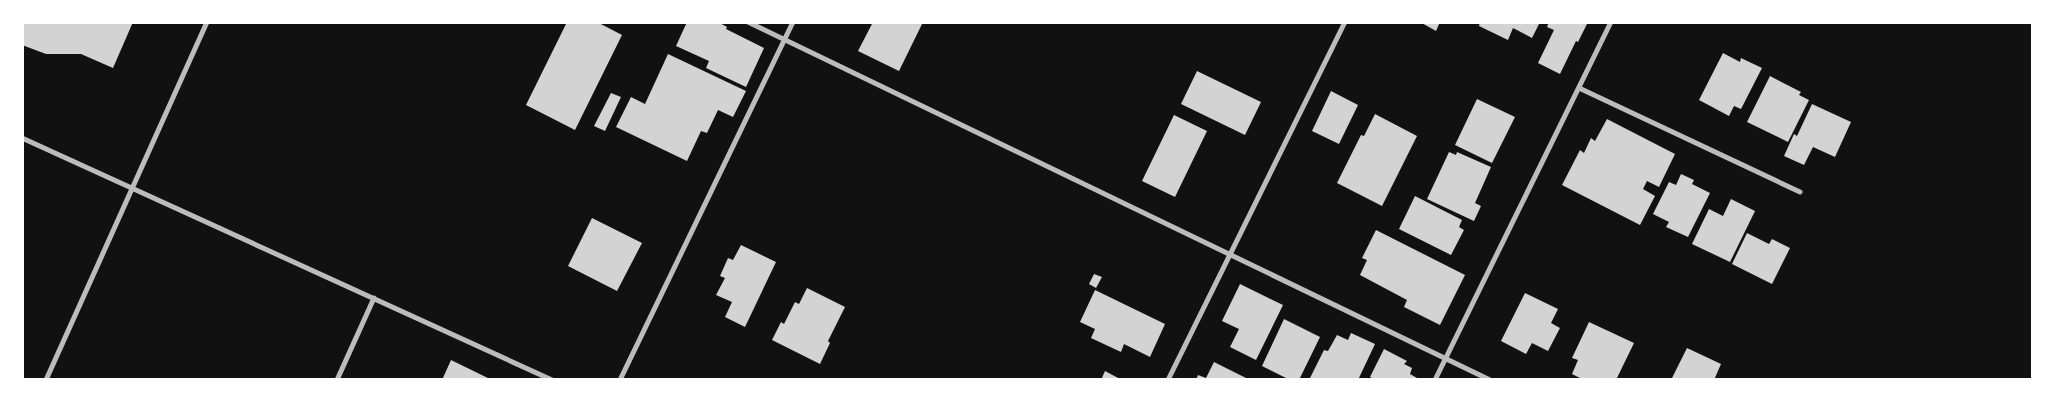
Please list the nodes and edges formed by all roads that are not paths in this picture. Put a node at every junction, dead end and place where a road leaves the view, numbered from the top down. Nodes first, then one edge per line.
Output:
1 (207, 22) edge
2 (748, 22) edge
3 (793, 22) edge
4 (1345, 22) edge
5 (1611, 22) edge
6 (785, 40) junction
7 (1579, 88) junction
8 (22, 138) edge
9 (132, 188) junction
10 (1800, 192) dead end
11 (1230, 254) junction
12 (374, 298) junction
13 (1446, 358) junction
14 (46, 380) edge
15 (337, 380) edge
16 (552, 380) edge
17 (620, 380) edge
18 (1168, 380) edge
19 (1435, 380) edge
20 (1490, 380) edge

1 - 9 street
2 - 6 street
3 - 6 street
4 - 11 street
5 - 7 street
6 - 11 street
6 - 17 street
7 - 10 street
7 - 13 street
8 - 9 street
9 - 12 street
9 - 14 street
11 - 13 street
11 - 18 street
12 - 15 street
12 - 16 street
13 - 19 street
13 - 20 street

